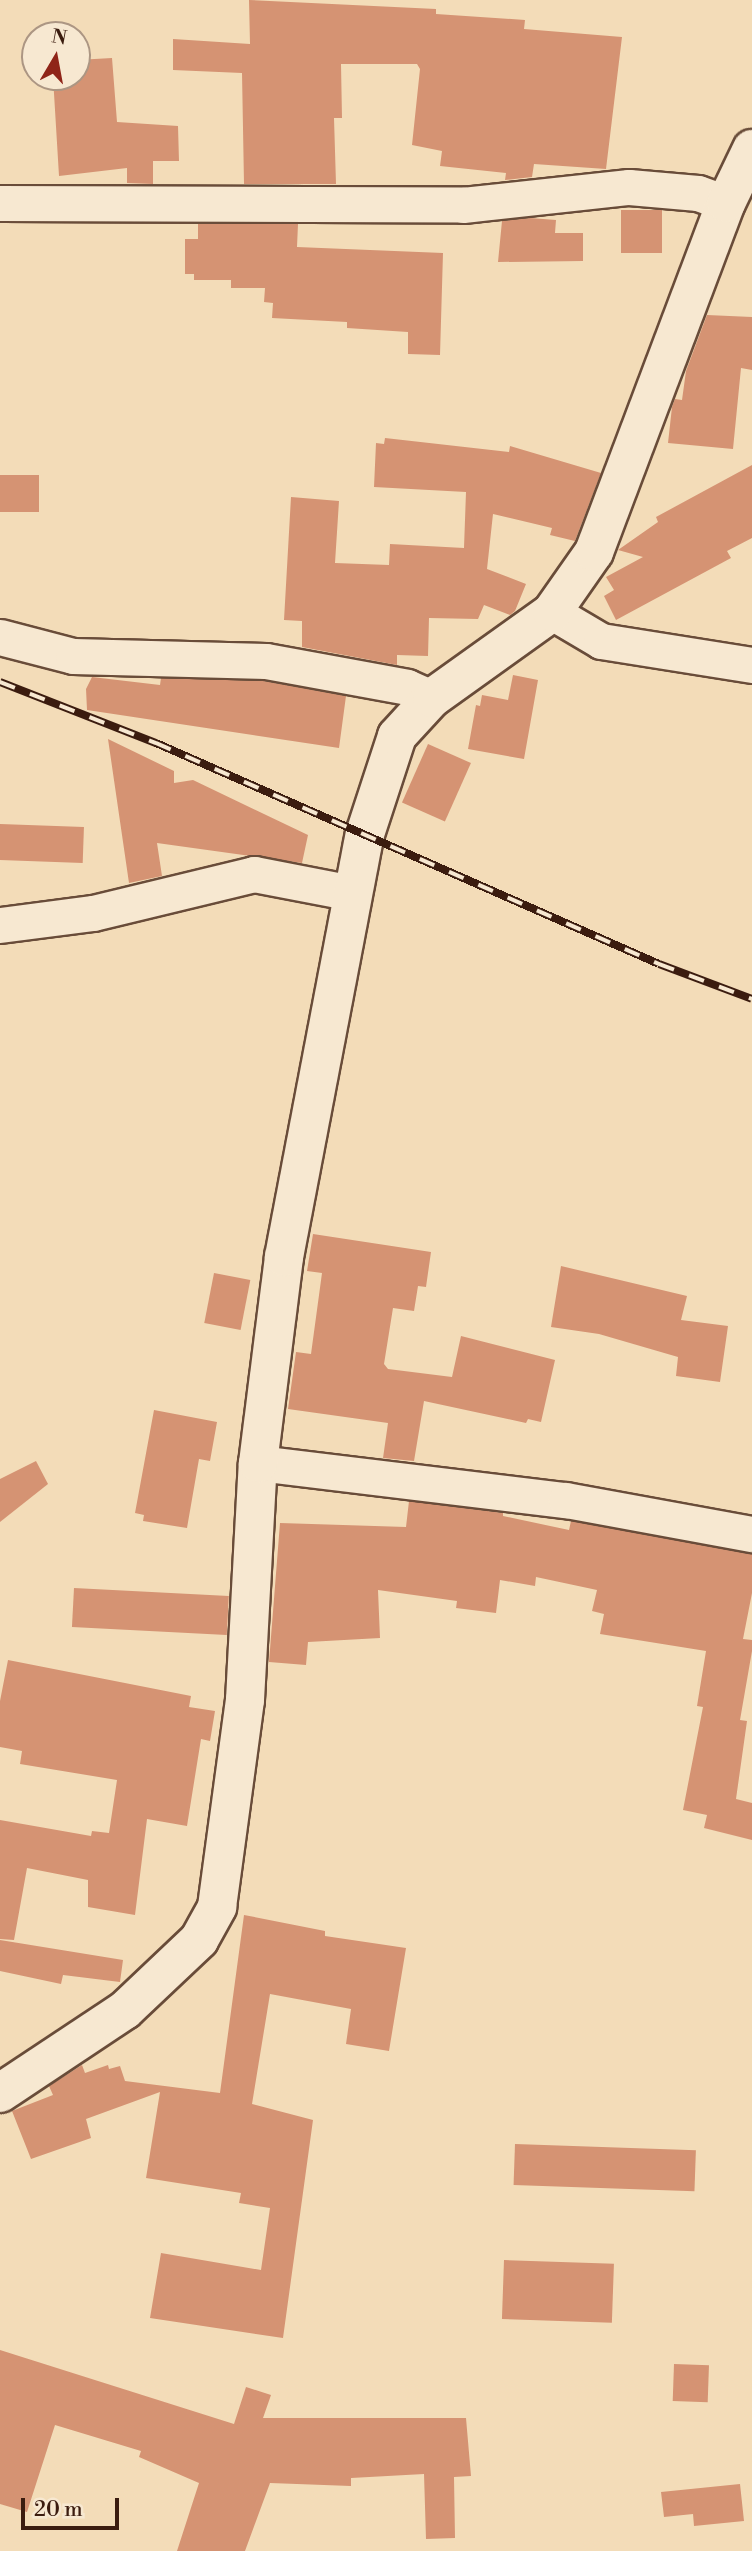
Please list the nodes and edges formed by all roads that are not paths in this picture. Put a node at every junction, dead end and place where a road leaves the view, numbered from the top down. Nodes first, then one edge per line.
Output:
1 (752, 149) edge
2 (0, 203) edge
3 (726, 203) junction
4 (552, 612) junction
5 (0, 637) edge
6 (752, 665) edge
7 (432, 698) junction
8 (353, 893) junction
9 (0, 925) edge
10 (258, 1463) junction
11 (752, 1534) edge
12 (0, 2093) edge

1 - 3 street
2 - 3 street
3 - 4 street
4 - 6 street
4 - 7 street
5 - 7 street
7 - 8 street
8 - 9 street
8 - 10 street
10 - 11 street
10 - 12 street

